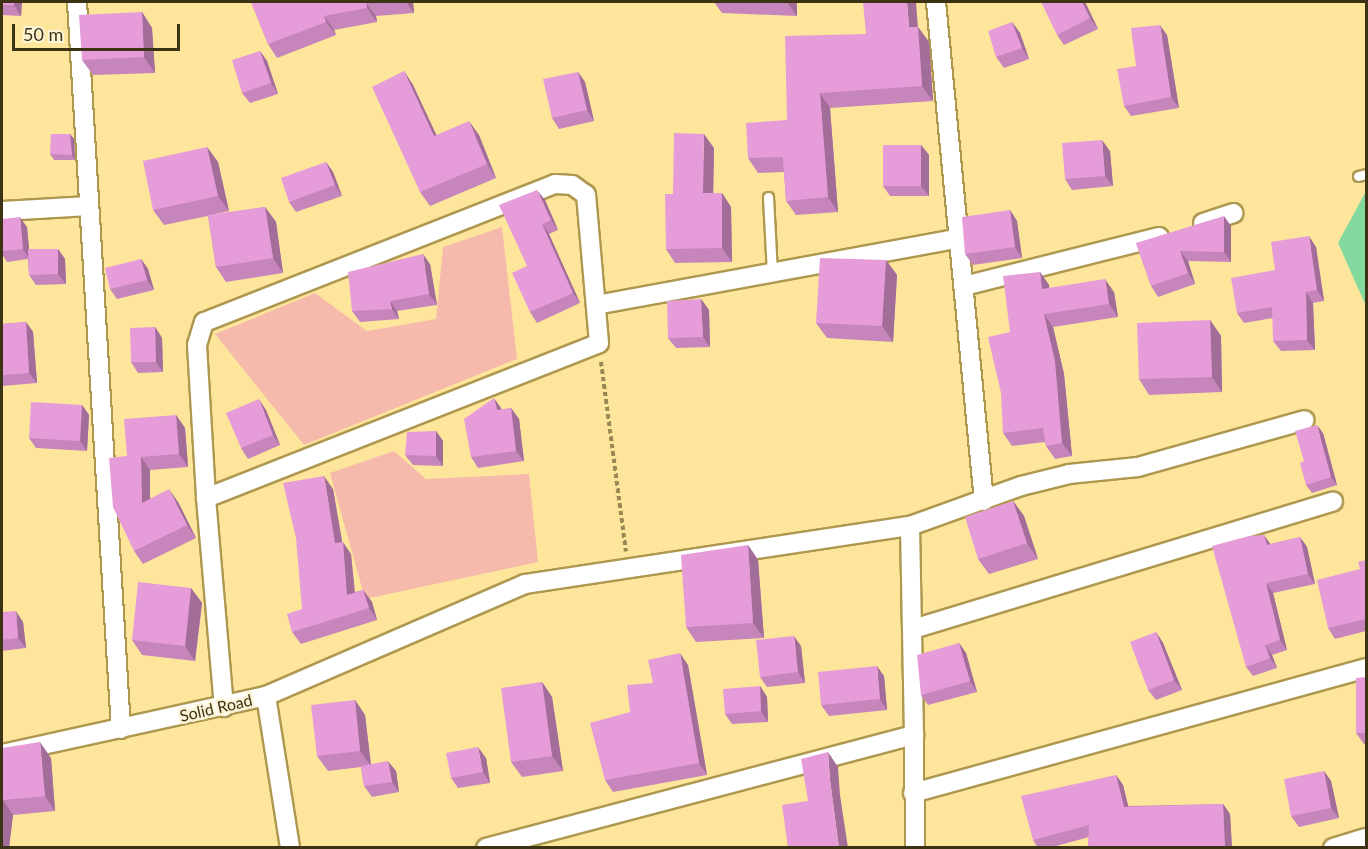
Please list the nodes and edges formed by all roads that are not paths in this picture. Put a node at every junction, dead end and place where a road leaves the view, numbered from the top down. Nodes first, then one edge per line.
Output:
1 (76, 2) edge
2 (936, 2) edge
3 (768, 197) dead end
4 (89, 206) junction
5 (2, 211) edge
6 (1233, 213) dead end
7 (956, 239) junction
8 (772, 276) junction
9 (964, 286) junction
10 (596, 305) junction
11 (1305, 420) dead end
12 (206, 498) junction
13 (984, 501) junction
14 (1333, 501) dead end
15 (910, 526) junction
16 (913, 629) junction
17 (1366, 668) edge
18 (266, 696) junction
19 (224, 707) junction
20 (121, 729) junction
21 (914, 735) junction
22 (2, 754) edge
23 (914, 793) junction
24 (1366, 838) edge
25 (290, 848) edge
26 (486, 848) edge
27 (915, 848) edge
28 (1333, 848) edge

1 - 4 street
2 - 7 street
3 - 8 lane
4 - 5 street
4 - 20 street
6 - 9 street
7 - 8 street
7 - 9 street
8 - 10 street
9 - 13 street
10 - 12 street
10 - 12 street
11 - 13 street
12 - 19 street
13 - 15 street
14 - 16 street
15 - 16 street
15 - 18 street
16 - 21 street
17 - 23 street
18 - 19 street, Solid Road
18 - 25 street, Solid Road
19 - 20 street, Solid Road
20 - 22 street, Solid Road
21 - 23 street
21 - 26 street
23 - 27 street
24 - 28 street

